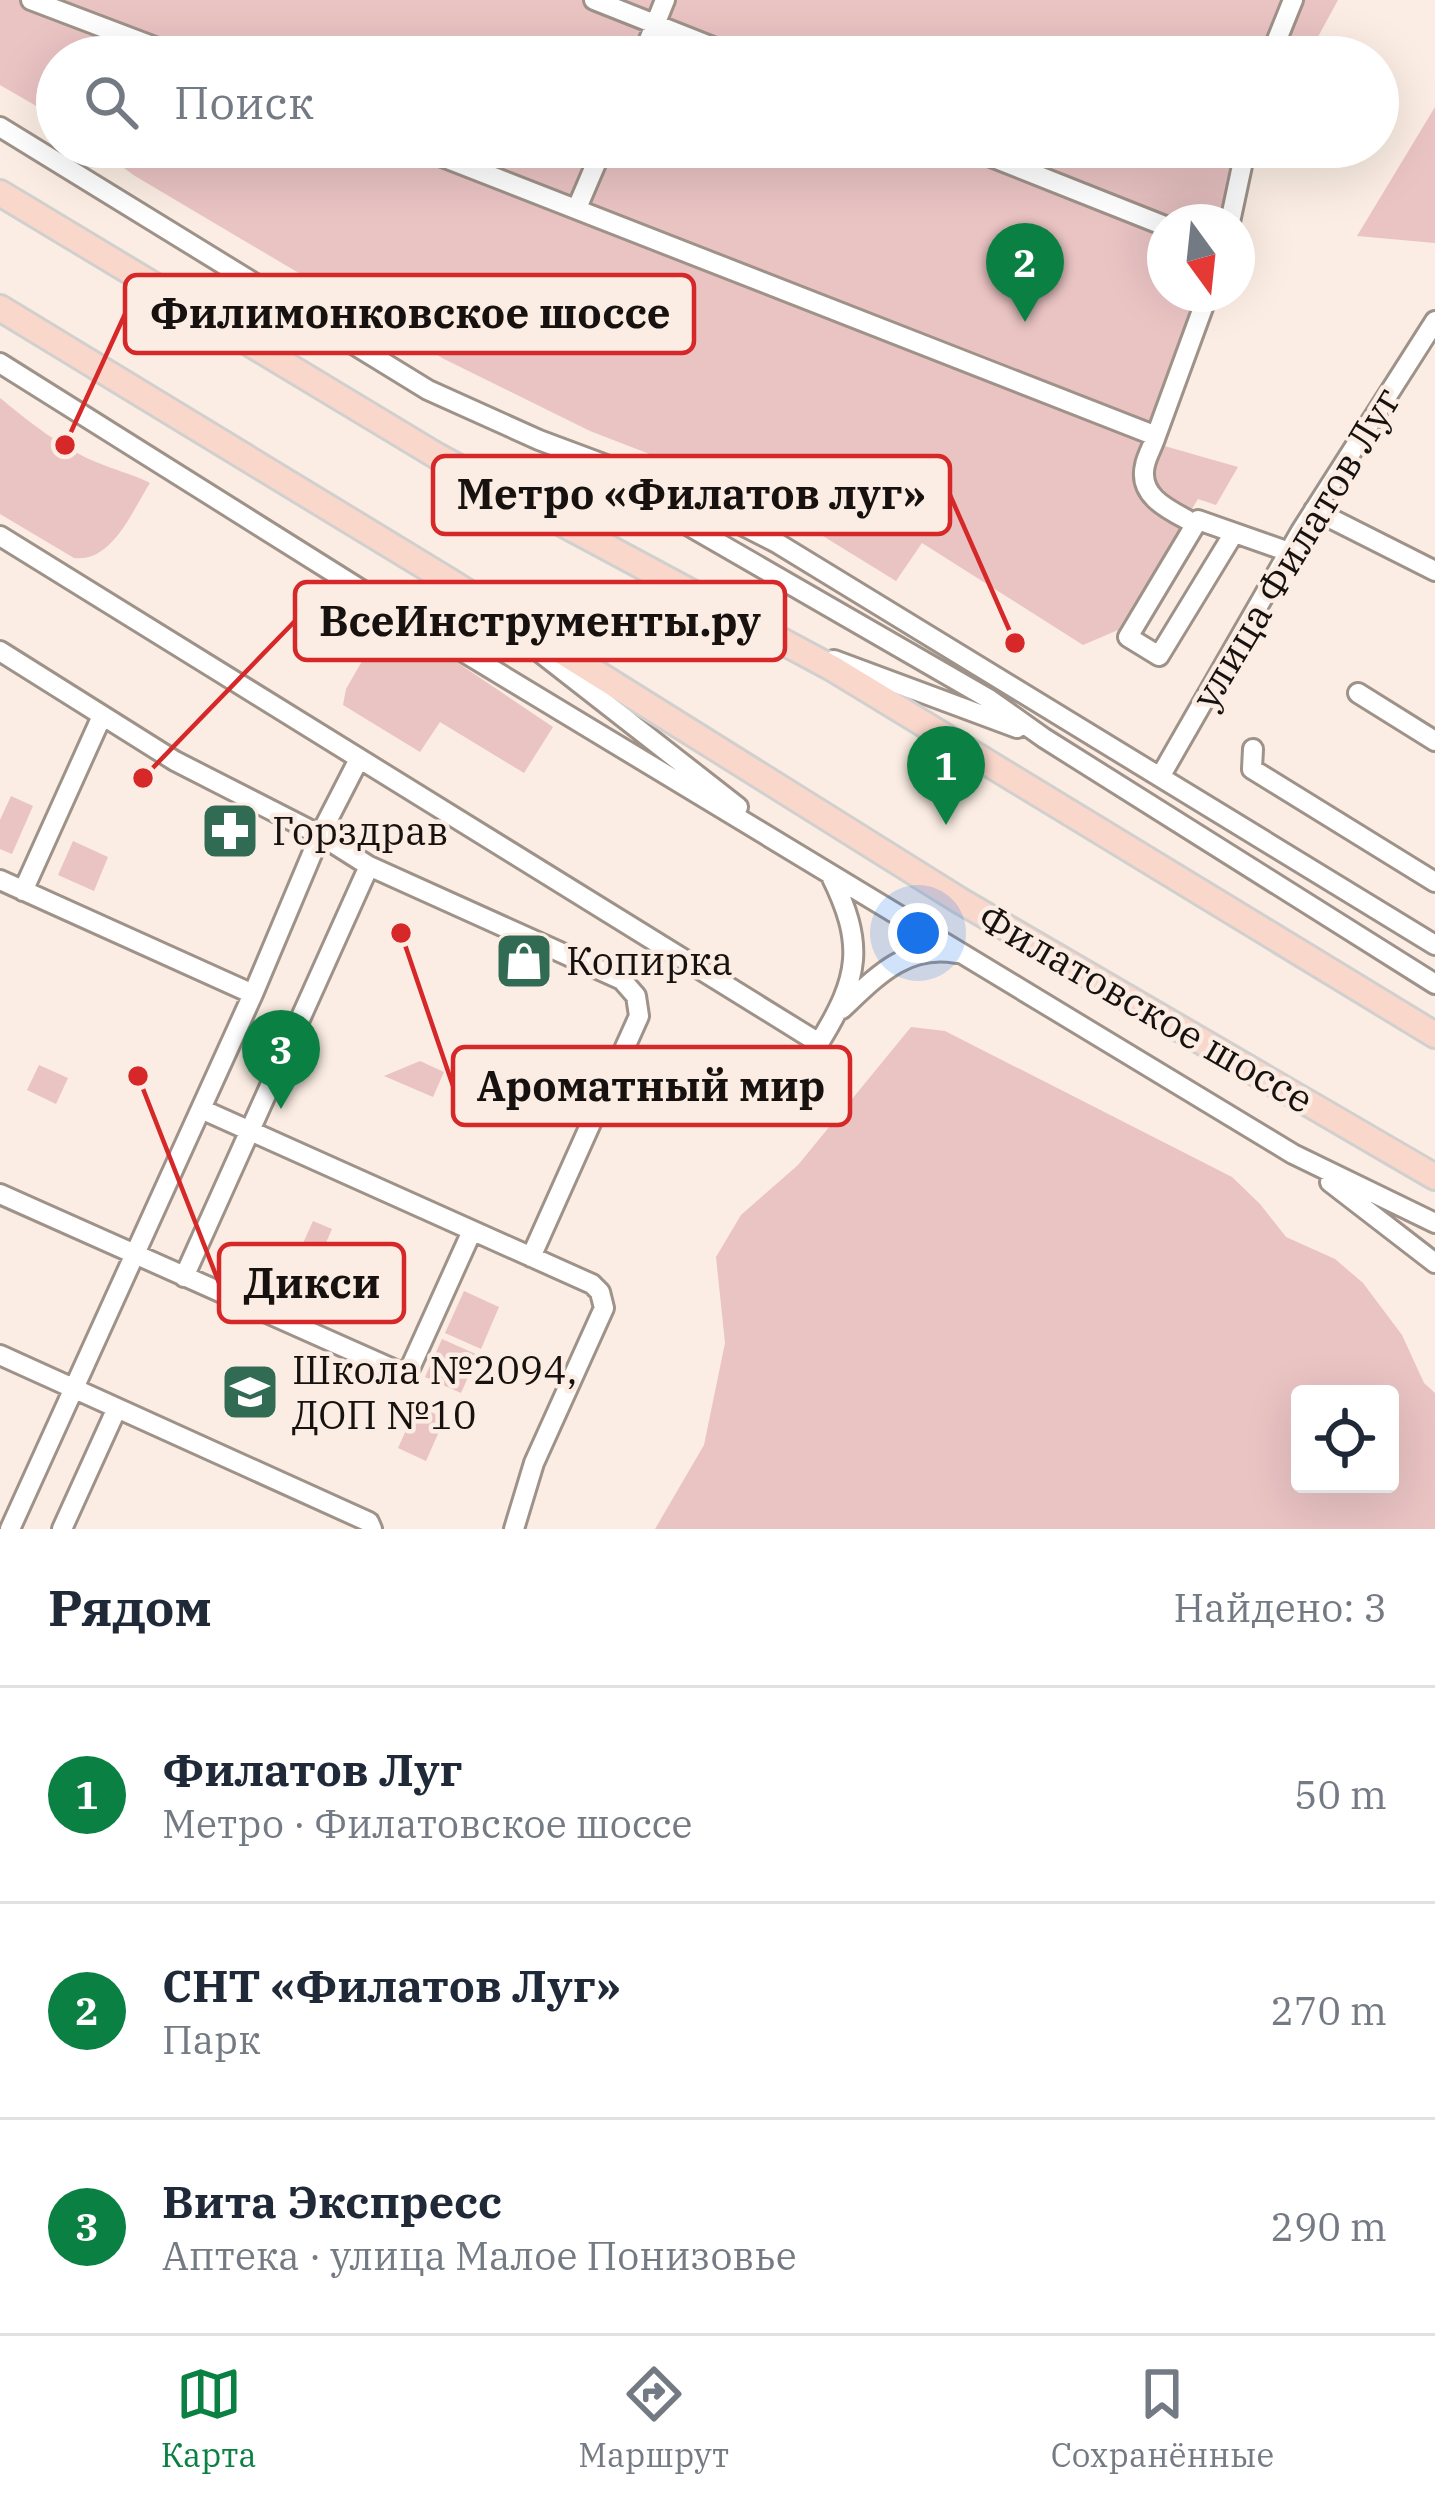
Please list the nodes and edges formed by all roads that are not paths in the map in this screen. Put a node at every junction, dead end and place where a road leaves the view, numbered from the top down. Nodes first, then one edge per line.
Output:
1 (31, 0) edge
2 (594, 0) edge
3 (665, 0) edge
4 (1293, 0) edge
5 (656, 25) junction
6 (126, 36) edge
7 (651, 36) edge
8 (684, 36) edge
9 (1278, 36) edge
10 (0, 127) edge
11 (36, 149) edge
12 (67, 168) edge
13 (472, 168) edge
14 (594, 168) edge
15 (1019, 168) edge
16 (1242, 168) edge
17 (0, 193) edge
18 (1234, 204) edge
19 (577, 208) junction
20 (1147, 219) edge
21 (0, 308) edge
22 (1201, 312) edge
23 (1435, 321) edge
24 (0, 363) edge
25 (1156, 436) junction
26 (539, 440) junction
27 (1314, 510) junction
28 (1186, 519) dead end
29 (1234, 533) junction
30 (0, 536) edge
31 (1288, 552) junction
32 (1435, 571) edge
33 (449, 581) junction
34 (782, 641) junction
35 (0, 651) edge
36 (1358, 693) dead end
37 (102, 716) junction
38 (1044, 738) junction
39 (1435, 741) edge
40 (1253, 749) dead end
41 (359, 759) junction
42 (1160, 777) junction
43 (320, 835) junction
44 (803, 858) junction
45 (369, 866) junction
46 (830, 874) junction
47 (0, 880) edge
48 (1435, 883) edge
49 (23, 891) junction
50 (1435, 945) edge
51 (967, 955) junction
52 (1435, 984) edge
53 (253, 994) junction
54 (838, 1012) junction
55 (1435, 1035) edge
56 (201, 1109) junction
57 (250, 1131) junction
58 (1293, 1154) junction
59 (1435, 1177) edge
60 (0, 1194) edge
61 (1435, 1223) edge
62 (472, 1231) junction
63 (135, 1254) junction
64 (531, 1257) junction
65 (1435, 1263) edge
66 (184, 1277) junction
67 (0, 1355) edge
68 (74, 1389) junction
69 (117, 1408) junction
70 (10, 1529) edge
71 (62, 1529) edge
72 (372, 1529) edge
73 (514, 1529) edge

1 - 6 street
2 - 5 street
3 - 5 street
4 - 9 street
5 - 7 street
5 - 8 street
10 - 11 street
12 - 26 street
13 - 19 street
14 - 19 street
15 - 20 street
16 - 18 street
17 - 34 main road
19 - 25 street
21 - 33 main road, Филатовское шоссе
22 - 25 street
23 - 27 street, улица Филатов Луг
24 - 44 street
25 - 28 street
26 - 38 street
26 - 42 street
27 - 31 street, улица Филатов Луг
27 - 32 street
29 - 29 street
29 - 31 street
30 - 41 street
31 - 42 street, улица Филатов Луг
33 - 44 street
33 - 59 main road, Филатовское шоссе
34 - 38 street
34 - 55 main road
35 - 37 street
36 - 39 street
37 - 43 street
37 - 49 street
38 - 52 street
40 - 48 street
41 - 43 street
41 - 54 street
42 - 50 street
43 - 45 street
43 - 53 street
44 - 46 street
45 - 57 street
45 - 64 street
46 - 51 street
46 - 54 street
47 - 49 street
49 - 53 street
51 - 54 street
51 - 58 street
53 - 56 street
56 - 57 street
56 - 63 street
57 - 62 street
57 - 66 street
58 - 61 street
58 - 65 street
60 - 63 street
62 - 64 street
62 - 66 street
63 - 66 street
63 - 68 street
64 - 73 street
67 - 68 street
68 - 69 street
68 - 70 street
69 - 71 street
69 - 72 street

